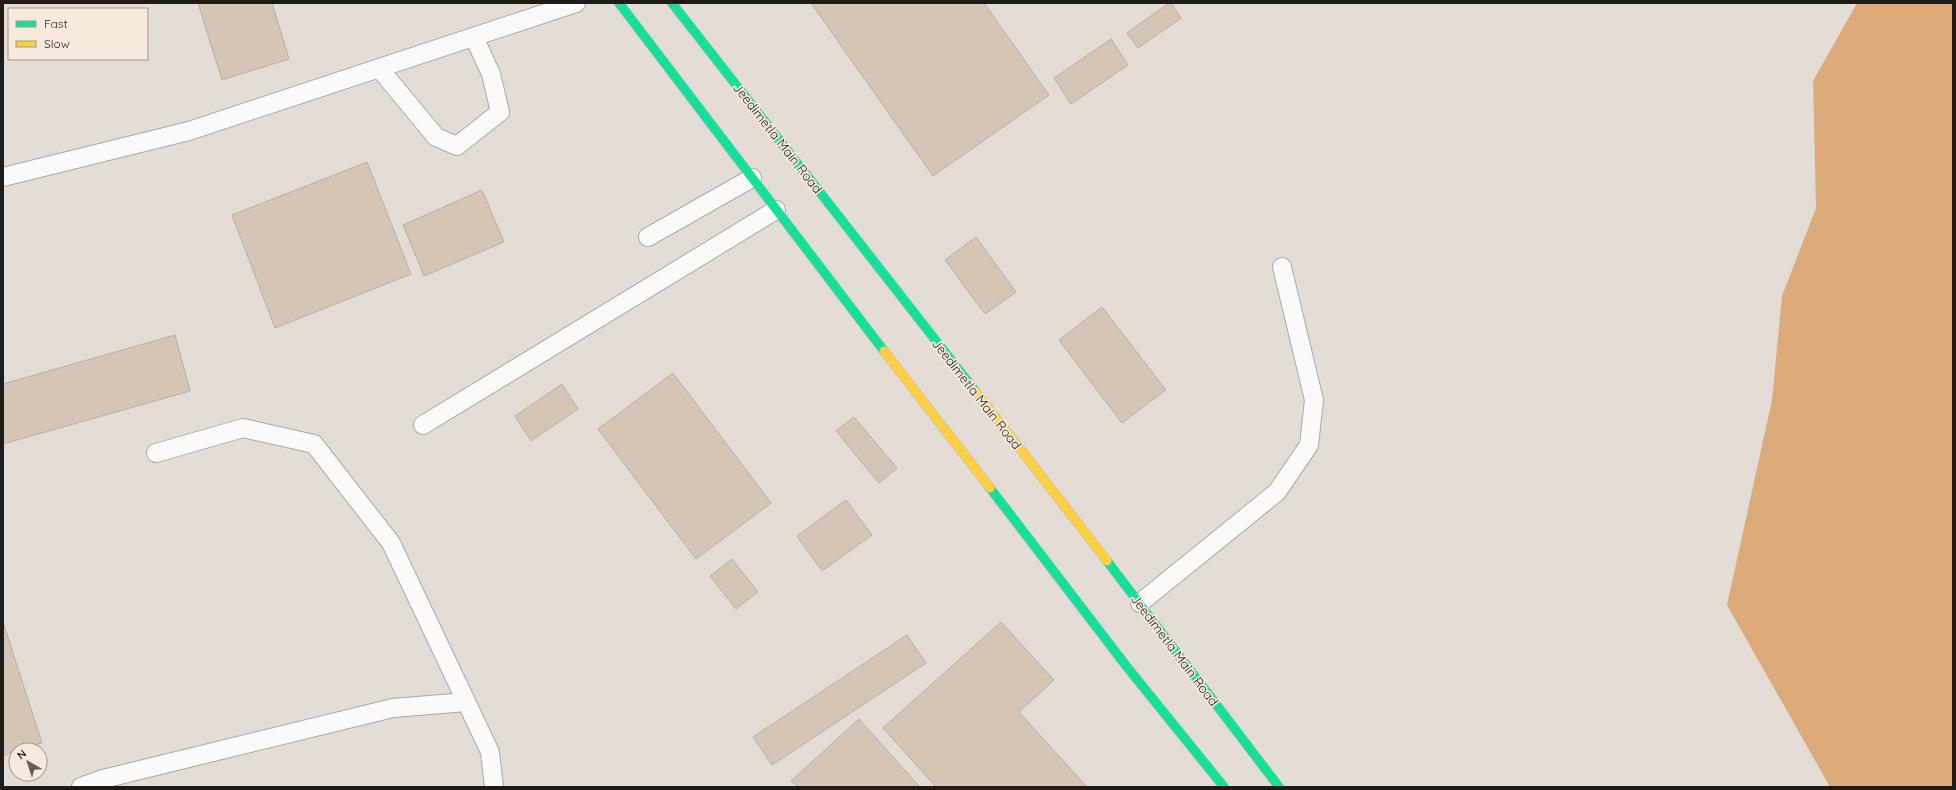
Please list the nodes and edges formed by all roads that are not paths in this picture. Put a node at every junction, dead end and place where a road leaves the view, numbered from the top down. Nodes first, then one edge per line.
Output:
1 (576, 3) edge
2 (619, 3) edge
3 (672, 3) edge
4 (474, 37) junction
5 (379, 68) junction
6 (3, 177) edge
7 (752, 178) junction
8 (776, 210) junction
9 (648, 237) dead end
10 (1282, 267) dead end
11 (423, 425) dead end
12 (156, 453) dead end
13 (1140, 603) junction
14 (466, 702) junction
15 (81, 787) edge
16 (494, 787) edge
17 (1224, 787) edge
18 (1279, 787) edge

1 - 4 lane
2 - 7 main road
3 - 13 main road, Jeedimetla Main Road
4 - 5 lane
4 - 5 lane
5 - 6 lane
7 - 8 main road
7 - 9 lane
8 - 11 lane
8 - 17 main road
10 - 13 lane
12 - 14 lane
13 - 18 main road, Jeedimetla Main Road
14 - 15 lane
14 - 16 lane

